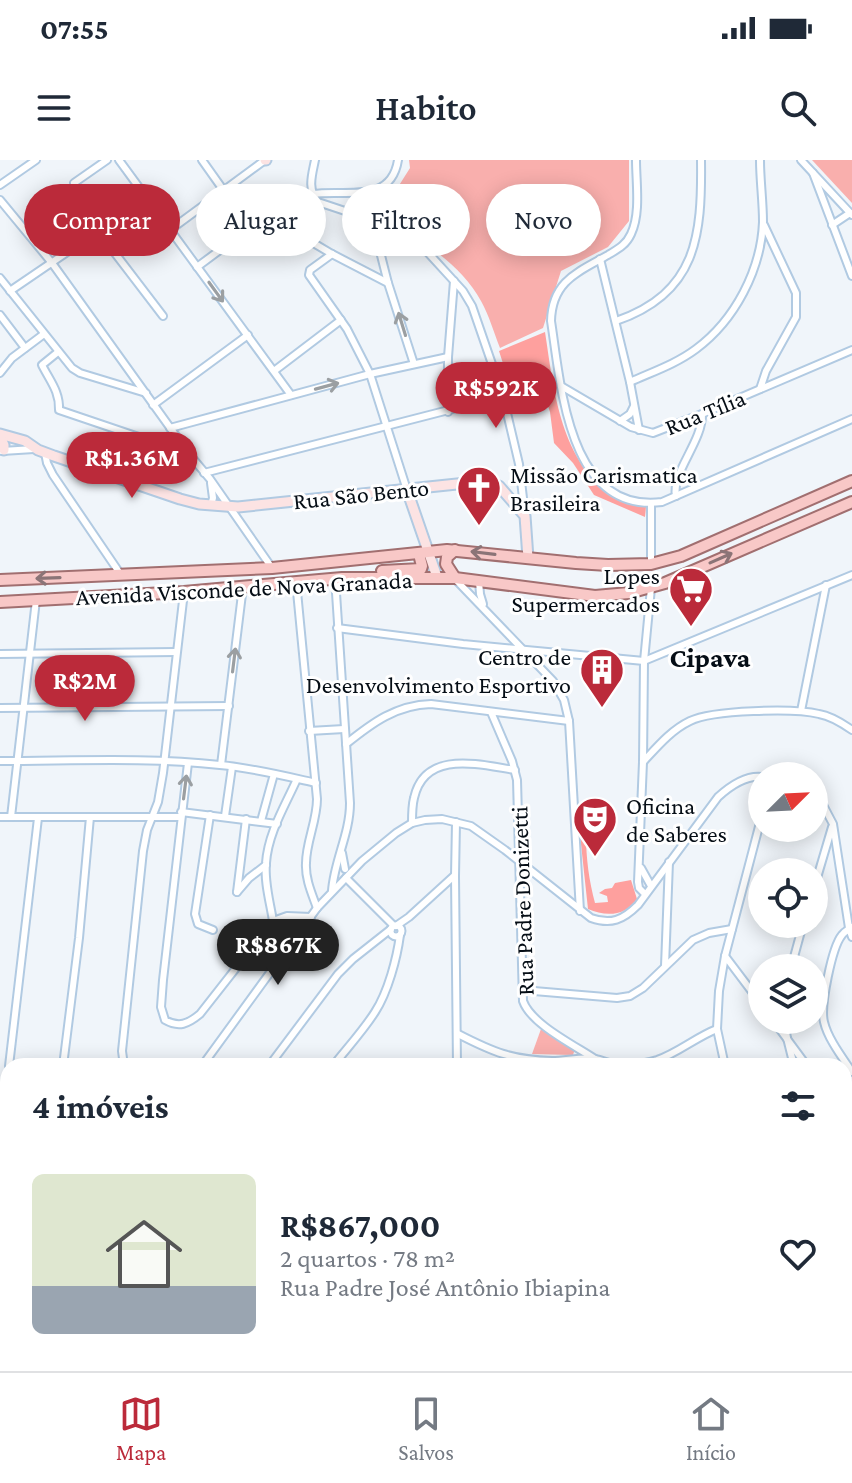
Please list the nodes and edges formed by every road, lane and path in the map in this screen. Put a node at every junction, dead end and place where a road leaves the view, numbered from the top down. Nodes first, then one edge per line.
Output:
1 (36, 160) edge
2 (107, 160) edge
3 (119, 160) edge
4 (202, 160) edge
5 (265, 160) edge
6 (315, 160) edge
7 (398, 160) edge
8 (636, 160) edge
9 (701, 160) edge
10 (760, 160) edge
11 (801, 160) edge
12 (0, 173) edge
13 (813, 173) junction
14 (3, 183) edge
15 (74, 183) dead end
16 (136, 184) edge
17 (221, 184) edge
18 (234, 184) edge
19 (311, 184) edge
20 (831, 192) junction
21 (326, 193) edge
22 (823, 203) junction
23 (2, 205) edge
24 (851, 214) edge
25 (763, 222) junction
26 (832, 225) junction
27 (180, 244) edge
28 (326, 250) edge
29 (332, 254) junction
30 (62, 256) edge
31 (117, 256) edge
32 (212, 256) edge
33 (381, 256) edge
34 (431, 256) edge
35 (600, 259) junction
36 (52, 263) junction
37 (197, 267) junction
38 (852, 276) edge
39 (0, 278) edge
40 (454, 281) junction
41 (388, 283) junction
42 (10, 291) junction
43 (0, 315) edge
44 (163, 316) dead end
45 (341, 320) junction
46 (616, 321) junction
47 (44, 334) junction
48 (248, 335) junction
49 (25, 348) junction
50 (852, 350) edge
51 (58, 352) junction
52 (448, 357) junction
53 (414, 364) junction
54 (274, 371) junction
55 (0, 373) edge
56 (370, 374) junction
57 (630, 382) junction
58 (561, 386) junction
59 (760, 389) junction
60 (146, 393) junction
61 (287, 396) junction
62 (503, 396) junction
63 (153, 405) junction
64 (634, 406) junction
65 (448, 412) junction
66 (702, 414) junction
67 (852, 419) edge
68 (620, 421) junction
69 (387, 426) junction
70 (170, 428) junction
71 (639, 430) junction
72 (0, 435) edge
73 (2, 451) edge
74 (41, 451) junction
75 (189, 454) junction
76 (207, 476) junction
77 (852, 481) edge
78 (407, 490) junction
79 (676, 496) junction
80 (852, 502) edge
81 (651, 503) junction
82 (211, 505) junction
83 (229, 507) junction
84 (525, 516) junction
85 (455, 550) junction
86 (424, 553) junction
87 (528, 558) junction
88 (651, 564) junction
89 (272, 568) junction
90 (121, 575) junction
91 (852, 575) edge
92 (437, 577) junction
93 (338, 578) junction
94 (455, 578) junction
95 (0, 580) edge
96 (296, 581) junction
97 (479, 581) junction
98 (826, 585) junction
99 (243, 586) junction
100 (651, 588) junction
101 (184, 592) junction
102 (36, 600) junction
103 (0, 602) edge
104 (484, 607) junction
105 (337, 628) junction
106 (524, 649) junction
107 (176, 652) junction
108 (0, 654) edge
109 (29, 654) junction
110 (644, 661) junction
111 (170, 706) junction
112 (229, 706) junction
113 (0, 708) edge
114 (24, 708) junction
115 (801, 711) junction
116 (491, 712) junction
117 (569, 721) junction
118 (344, 729) junction
119 (852, 730) edge
120 (309, 731) junction
121 (346, 744) junction
122 (0, 761) edge
123 (17, 761) junction
124 (164, 762) junction
125 (643, 762) junction
126 (188, 763) junction
127 (221, 765) junction
128 (232, 767) junction
129 (515, 770) junction
130 (274, 774) junction
131 (297, 779) junction
132 (748, 779) edge
133 (316, 783) junction
134 (181, 814) junction
135 (828, 814) edge
136 (210, 815) junction
137 (153, 816) junction
138 (225, 816) junction
139 (0, 817) edge
140 (11, 817) junction
141 (90, 817) junction
142 (38, 818) junction
143 (246, 819) junction
144 (261, 821) junction
145 (456, 822) junction
146 (412, 823) junction
147 (277, 824) junction
148 (833, 824) junction
149 (755, 842) edge
150 (342, 852) junction
151 (823, 858) edge
152 (520, 861) junction
153 (669, 862) junction
154 (639, 864) junction
155 (266, 865) junction
156 (336, 865) junction
157 (346, 873) junction
158 (333, 876) junction
159 (455, 876) junction
160 (339, 884) junction
161 (651, 886) junction
162 (332, 891) junction
163 (645, 894) junction
164 (317, 908) junction
165 (580, 911) junction
166 (311, 917) junction
167 (273, 921) junction
168 (850, 928) edge
169 (732, 929) junction
170 (213, 930) dead end
171 (395, 931) junction
172 (852, 937) edge
173 (725, 956) junction
174 (665, 966) junction
175 (748, 986) edge
176 (522, 990) junction
177 (717, 1029) junction
178 (458, 1034) junction
179 (784, 1034) edge
180 (786, 1034) edge
181 (787, 1038) junction
182 (10, 1058) edge
183 (64, 1058) edge
184 (123, 1058) edge
185 (208, 1058) edge
186 (275, 1058) edge
187 (339, 1058) edge
188 (457, 1058) edge
189 (512, 1058) edge
190 (594, 1058) edge
191 (660, 1058) edge
192 (723, 1058) edge
193 (792, 1058) edge
194 (801, 1058) edge
195 (843, 1058) edge

1 - 14 street
2 - 15 street
3 - 16 street
4 - 17 street
5 - 18 street
6 - 19 street
7 - 21 street
8 - 35 street
9 - 46 street
10 - 25 street
11 - 13 street
12 - 14 street
13 - 20 street
13 - 22 street
20 - 22 street
20 - 24 street
22 - 26 street
23 - 36 street
24 - 26 street
25 - 57 street
25 - 59 street
26 - 38 street
27 - 37 street
28 - 29 street
29 - 41 street
29 - 45 street
30 - 36 street
31 - 44 street
32 - 37 street
33 - 41 street
34 - 40 street
35 - 46 street
35 - 58 street
36 - 42 street
36 - 60 street
37 -> 48 street
39 - 42 street
40 - 52 street
40 - 62 street
53 -> 41 street
42 - 47 street
43 - 49 street
45 - 54 street
45 - 56 street
46 - 57 street
47 - 49 street
47 - 51 street
48 - 54 street
48 - 63 street
49 - 55 street
50 - 59 street, Rua Tília
51 - 60 street
51 - 75 street
52 - 53 street
52 - 65 street
53 - 56 street
54 - 61 street
61 -> 56 street
56 - 69 street
57 - 64 street
58 - 68 street, Rua Tília
58 - 81 street
59 - 66 street, Rua Tília
60 - 63 street
61 - 70 street
62 - 65 street
62 - 84 street
63 - 70 street
64 - 68 street
64 - 71 street
65 - 69 street
66 - 71 street, Rua Tília
66 - 79 street
67 - 79 street
68 - 71 street, Rua Tília
69 - 76 street
69 - 78 street
70 - 75 street
72 - 73 street
72 - 74 street, Rua São Bento
73 - 74 street
74 - 82 street, Rua São Bento
74 - 90 street
75 - 76 street
76 - 82 street
76 - 83 street
77 - 88 main road
78 - 83 street, Rua São Bento
78 - 84 street, Rua São Bento
78 - 86 street
79 - 81 street
100 -> 80 main road, Avenida Visconde de Nova Granada
81 - 88 street
82 - 83 street, Rua São Bento
83 - 89 street
84 - 87 street
85 - 86 main road
87 -> 85 main road
85 - 94 main road
86 - 89 main road
86 - 92 street
86 - 93 main road
87 - 88 main road
89 - 90 main road
90 -> 95 main road
91 - 98 street
92 - 93 main road, Avenida Visconde de Nova Granada
92 - 94 main road, Avenida Visconde de Nova Granada
93 - 96 main road, Avenida Visconde de Nova Granada
93 - 105 street
94 - 97 main road, Avenida Visconde de Nova Granada
94 - 104 street
96 - 99 main road, Avenida Visconde de Nova Granada
96 - 120 street
97 - 100 main road, Avenida Visconde de Nova Granada
97 - 104 street
98 - 110 street
98 - 115 street
99 - 101 main road, Avenida Visconde de Nova Granada
112 -> 99 street
100 - 110 street
101 - 102 main road, Avenida Visconde de Nova Granada
101 - 107 street
102 - 103 main road, Avenida Visconde de Nova Granada
102 - 109 street
104 - 106 street
105 - 106 street
105 - 118 street
106 - 110 street
106 - 117 street
107 - 109 street
107 - 111 street
108 - 109 street
109 - 114 street
110 - 125 street
111 - 112 street
111 - 114 street
111 - 124 street
112 - 127 street
113 - 114 street
114 - 123 street
115 - 119 street
115 - 125 street
116 - 117 street
116 - 121 street
116 - 129 street, Rua Padre Donizetti
117 - 165 street
118 - 120 street
118 - 121 street
120 - 133 street
121 - 150 street
122 - 123 street
123 - 124 street
123 - 140 street
124 - 126 street
124 - 137 street
125 - 154 street
126 - 127 street
134 -> 126 street
127 - 128 street
128 - 130 street
128 - 138 street
129 - 146 street
129 - 152 street, Rua Padre Donizetti
130 - 131 street
130 - 144 street
131 - 133 street
131 - 147 street
132 - 153 street
133 - 164 street
134 - 136 street
134 - 137 street
134 - 167 street
135 - 148 street
136 - 138 street
136 - 170 street
137 - 141 street
137 - 184 street
138 - 143 street
139 - 140 street
140 - 142 street
141 - 142 street
141 - 183 street
142 - 182 street
143 - 144 street
143 - 155 street
144 - 147 street
145 - 146 street
145 - 152 street
145 - 159 street
146 - 157 street
147 - 155 street
148 - 151 street
148 - 168 street
149 - 169 street
150 - 156 street
150 - 157 street
152 - 165 street
152 - 176 street, Rua Padre Donizetti
153 - 161 street
153 - 174 street
154 - 161 street
154 - 163 street
155 - 167 street
156 - 157 street
156 - 158 street
157 - 160 street
157 - 171 street
158 - 160 street
158 - 162 street
159 - 171 street
159 - 178 street
160 - 162 street
161 - 163 street
162 - 164 street
163 - 165 street
164 - 166 street
166 - 167 street
166 - 185 street
168 - 172 street
168 - 195 street
169 - 173 street
169 - 174 street
171 - 186 street
171 - 187 street
173 - 175 street
173 - 177 street
174 - 176 street
176 - 190 street, Rua Padre Donizetti
177 - 191 street
177 - 192 street
178 - 188 street
178 - 189 street
179 - 181 street
180 - 181 street
181 - 193 street
181 - 194 street

